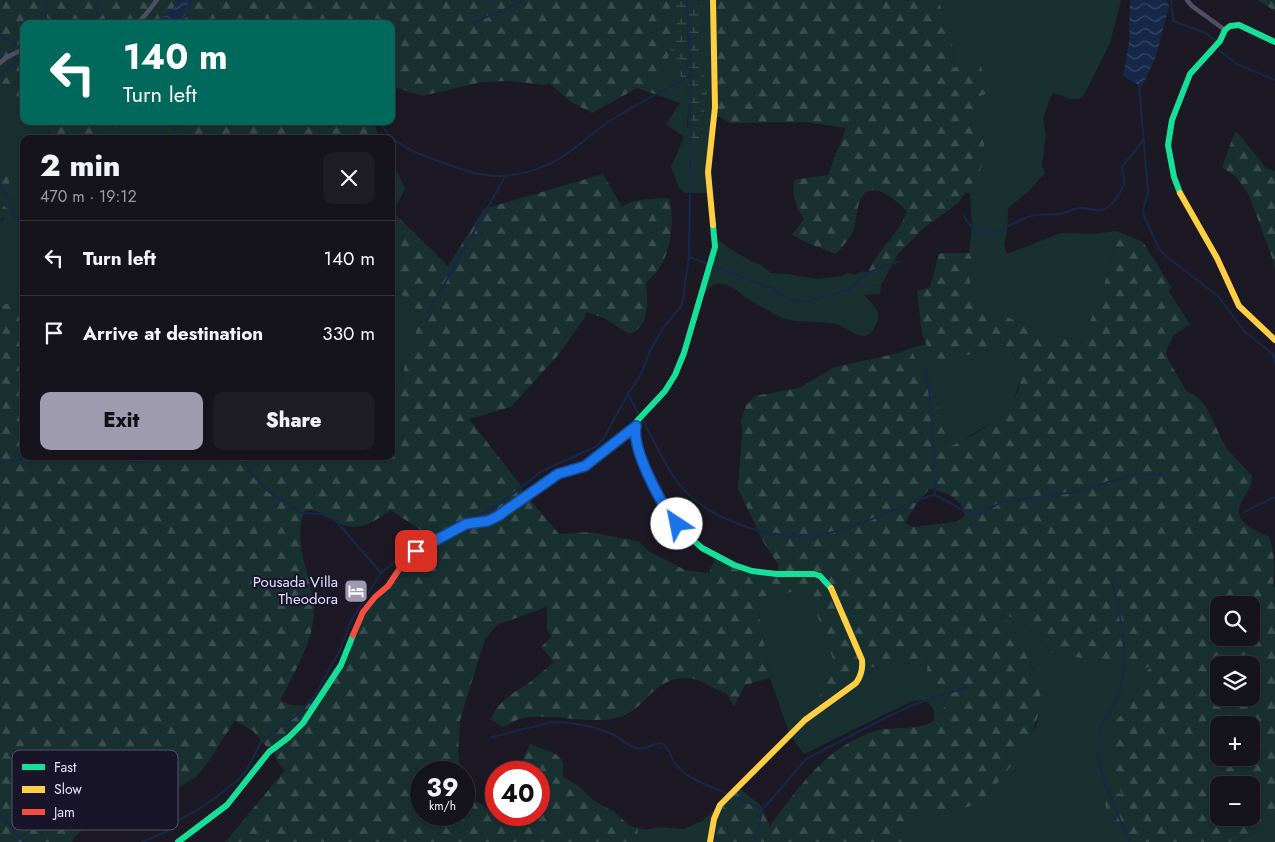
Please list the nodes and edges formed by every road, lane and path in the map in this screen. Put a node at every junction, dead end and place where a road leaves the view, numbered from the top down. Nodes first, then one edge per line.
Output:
1 (157, 0) edge
2 (713, 0) edge
3 (1187, 0) edge
4 (140, 20) edge
5 (1225, 30) junction
6 (1275, 42) edge
7 (20, 52) edge
8 (0, 63) edge
9 (1275, 340) edge
10 (636, 426) junction
11 (178, 842) edge
12 (710, 842) edge

1 - 4 street
2 - 10 street
3 - 5 street
5 - 6 street
5 - 9 street
7 - 8 street
10 - 11 street
10 - 12 street

